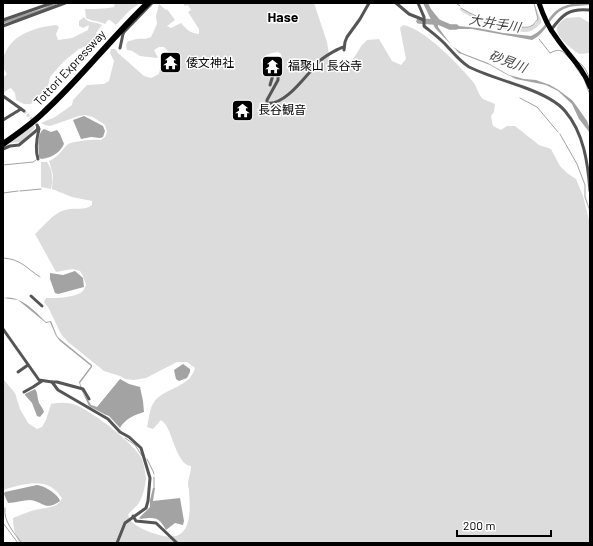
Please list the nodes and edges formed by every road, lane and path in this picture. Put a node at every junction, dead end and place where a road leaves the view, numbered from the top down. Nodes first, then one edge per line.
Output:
1 (52, 3) edge
2 (65, 3) edge
3 (145, 3) edge
4 (148, 3) edge
5 (152, 3) edge
6 (368, 3) edge
7 (396, 3) edge
8 (418, 3) edge
9 (539, 3) edge
10 (589, 10) edge
11 (3, 20) edge
12 (424, 22) junction
13 (3, 26) edge
14 (550, 28) junction
15 (120, 48) dead end
16 (270, 84) dead end
17 (590, 87) edge
18 (3, 96) edge
19 (21, 109) junction
20 (24, 112) tunnel mouth
21 (3, 120) edge
22 (14, 136) junction
23 (4, 143) edge
24 (3, 149) edge
25 (38, 159) dead end
26 (590, 191) edge
27 (31, 296) dead end
28 (42, 306) dead end
29 (3, 329) edge
30 (28, 365) junction
31 (18, 372) dead end
32 (42, 381) junction
33 (52, 382) junction
34 (38, 384) junction
35 (42, 387) dead end
36 (24, 392) dead end
37 (89, 399) dead end
38 (133, 516) junction
39 (117, 543) edge
40 (177, 543) edge

1 - 11 street
2 - 13 street
3 - 22 highway, Tottori Expressway
4 - 22 highway, Tottori Expressway
5 - 15 street
6 - 16 street
7 - 12 street
8 - 12 street
9 - 14 main road
10 - 14 street
12 - 26 street
14 - 17 main road
18 - 19 street
19 - 20 street
19 - 21 street
22 - 23 highway, Tottori Expressway
23 - 24 street
23 - 25 street
27 - 28 street
29 - 30 street
30 - 31 street
30 - 32 street
32 - 33 street
32 - 34 street
33 - 37 street
33 - 38 street
34 - 35 street
34 - 36 street
38 - 39 street
38 - 40 street

